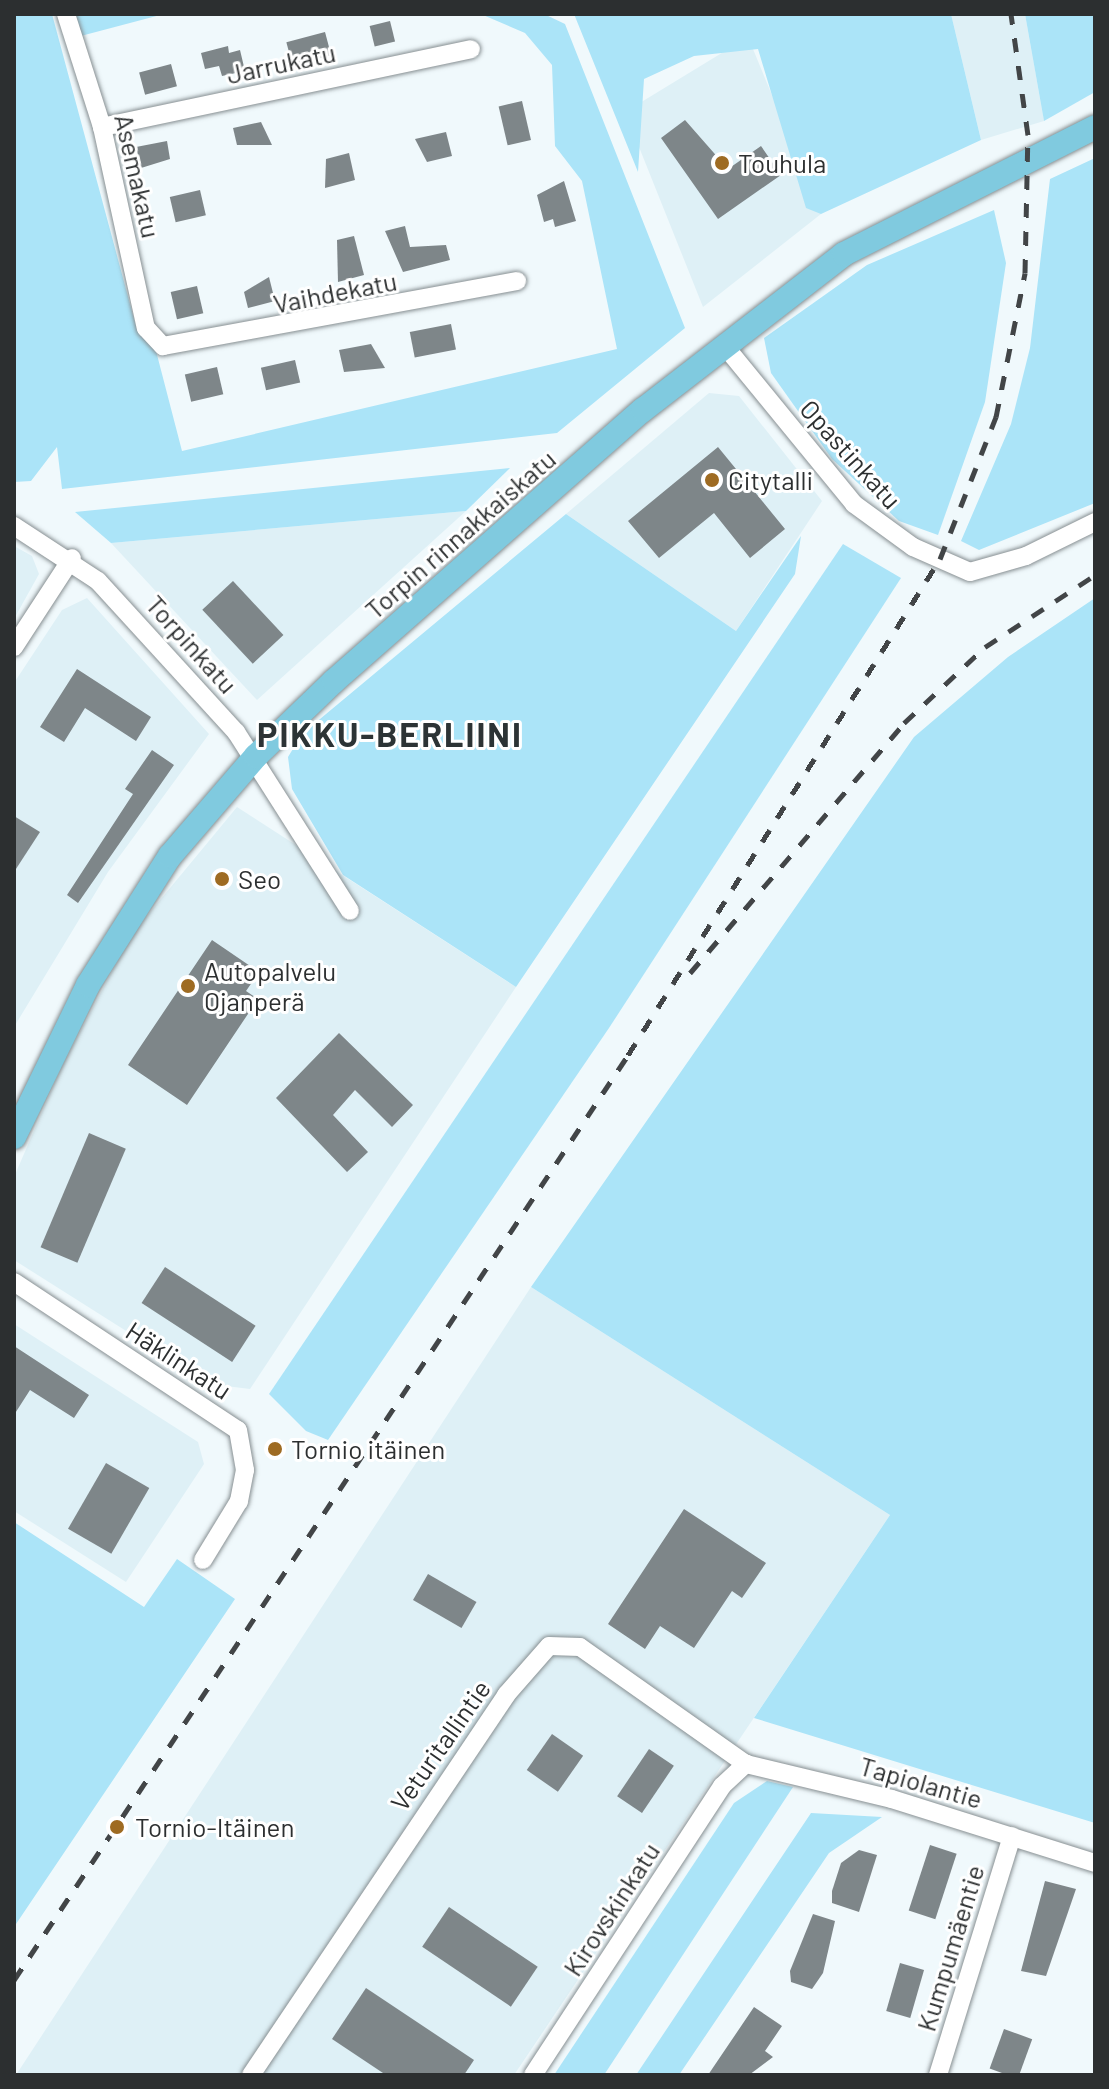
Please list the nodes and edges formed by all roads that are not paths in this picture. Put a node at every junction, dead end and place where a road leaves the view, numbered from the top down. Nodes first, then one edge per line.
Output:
1 (66, 14) edge
2 (471, 49) dead end
3 (102, 127) junction
4 (1095, 127) edge
5 (517, 281) dead end
6 (724, 345) junction
7 (163, 346) joint
8 (1095, 522) edge
9 (14, 526) edge
10 (72, 558) junction
11 (14, 647) edge
12 (256, 756) junction
13 (350, 911) dead end
14 (14, 1137) edge
15 (14, 1282) edge
16 (203, 1560) dead end
17 (740, 1769) junction
18 (1012, 1836) junction
19 (1095, 1863) edge
20 (251, 2075) edge
21 (533, 2075) edge
22 (938, 2075) edge

1 - 3 street, Asemakatu
2 - 3 street, Jarrukatu
3 - 7 street, Asemakatu
4 - 6 main road, Torpin rinnakkaiskatu
5 - 7 street, Vaihdekatu
6 - 8 street, Opastinkatu
6 - 12 main road, Torpin rinnakkaiskatu
9 - 10 street, Torpinkatu
10 - 11 street
10 - 12 street, Torpinkatu
12 - 13 street, Torpinkatu
12 - 14 main road, Torpin rinnakkaiskatu
15 - 16 street, Häklinkatu
17 - 18 street, Tapiolantie
17 - 20 street, Veturitallintie
17 - 21 street, Kirovskinkatu
18 - 19 street, Tapiolantie
18 - 22 street, Kumpumäentie

